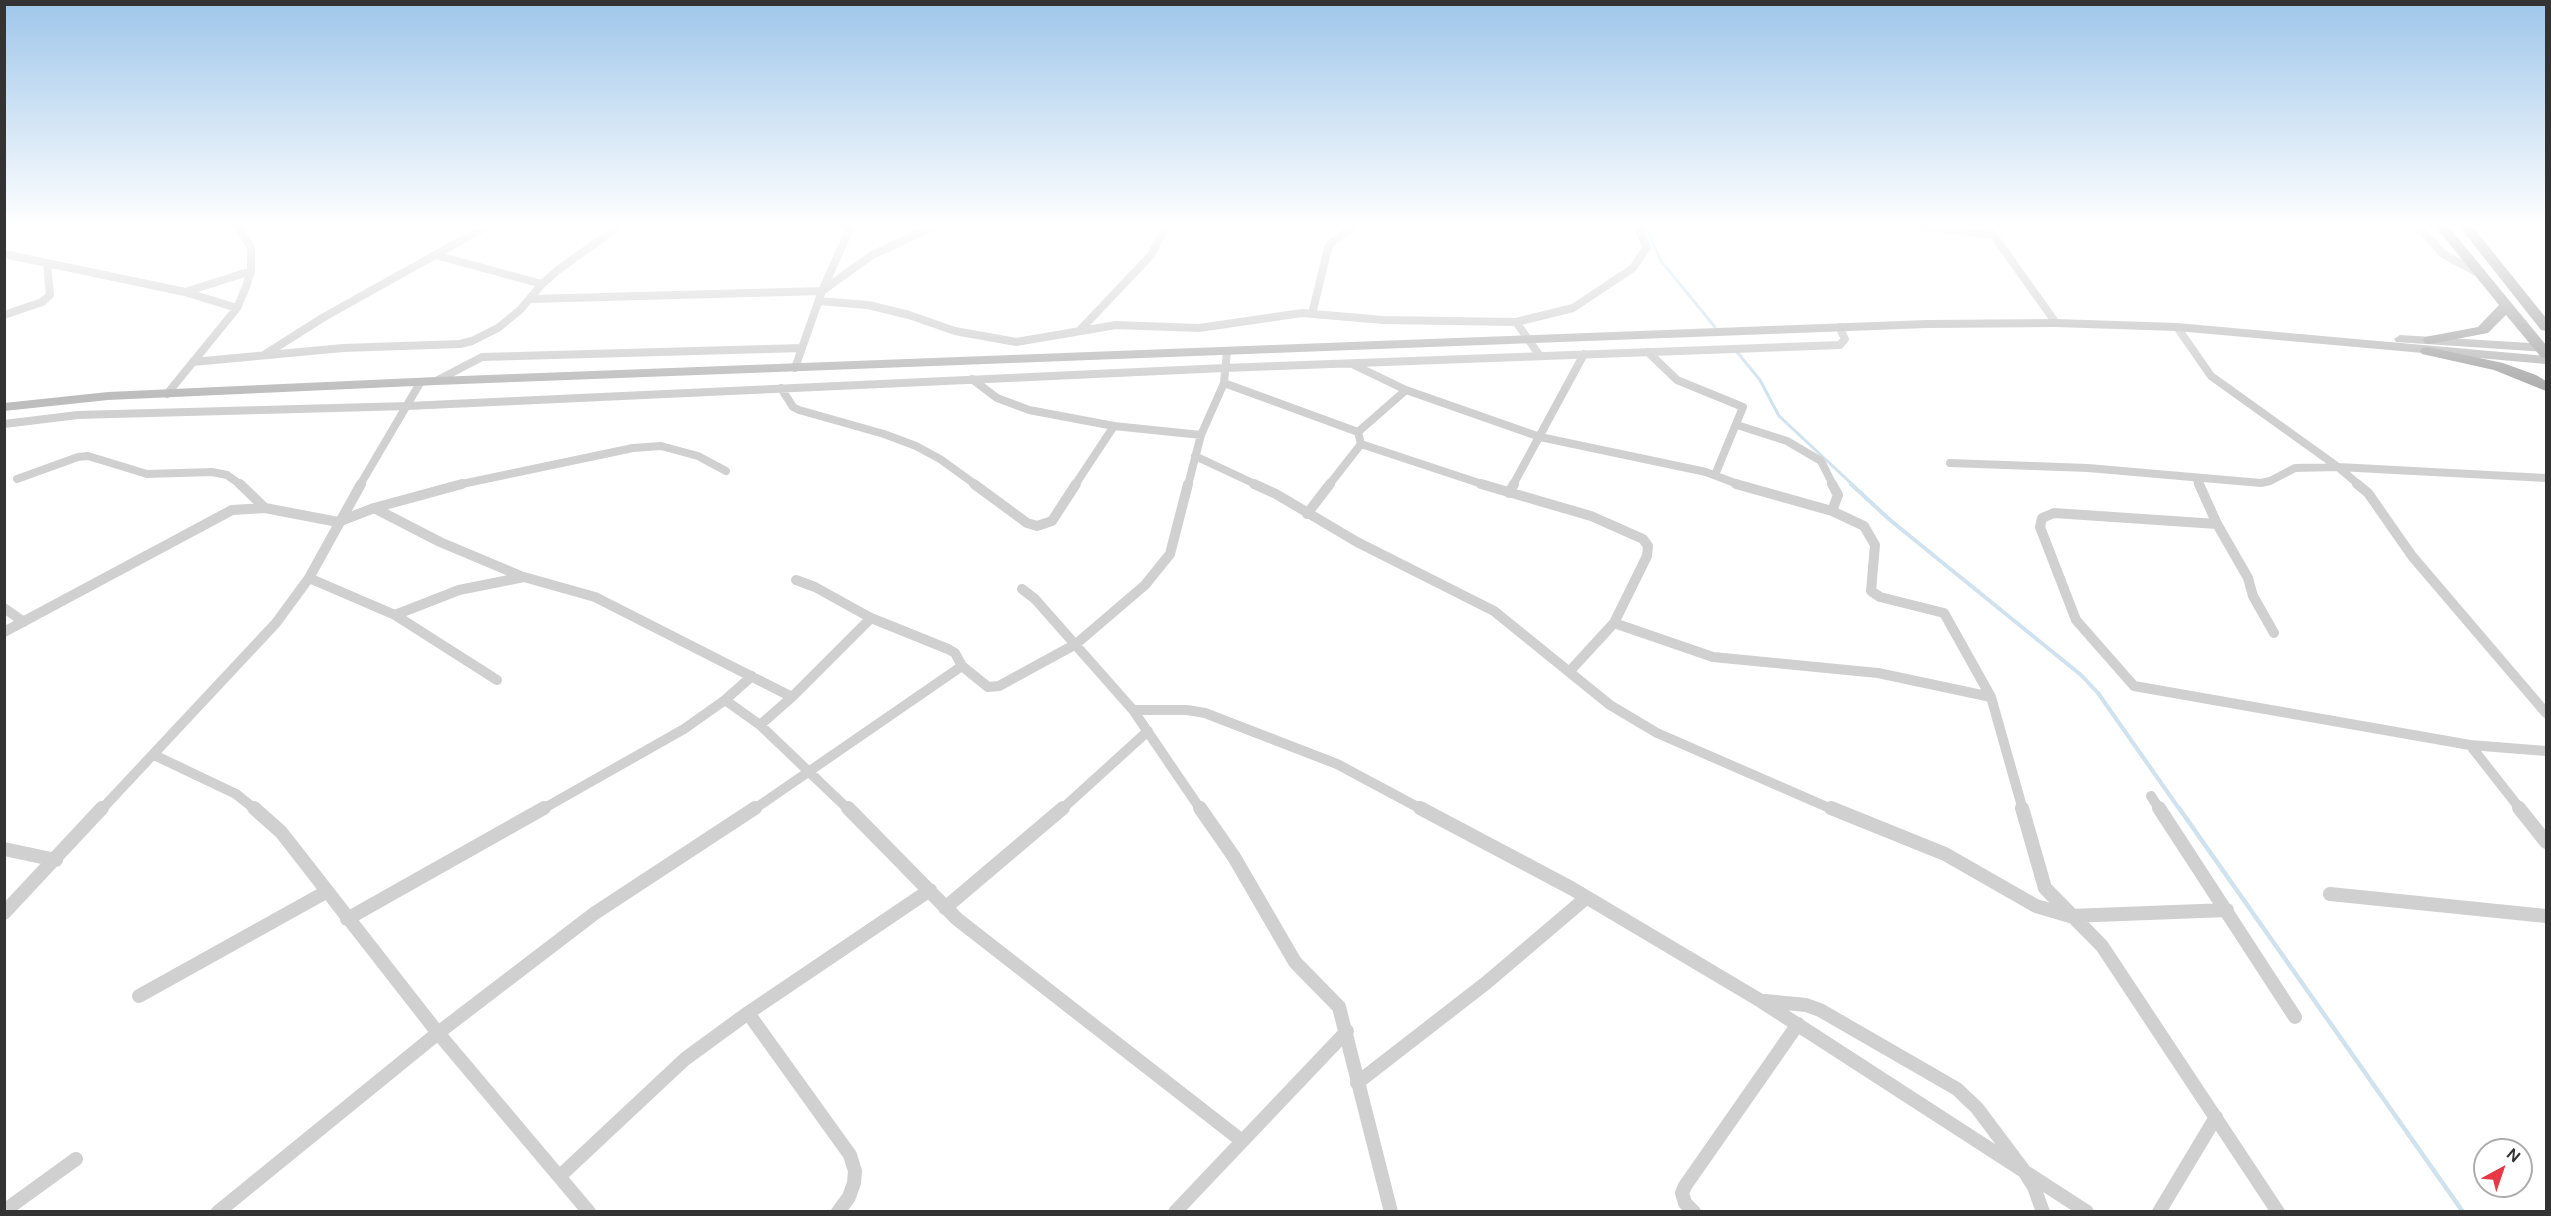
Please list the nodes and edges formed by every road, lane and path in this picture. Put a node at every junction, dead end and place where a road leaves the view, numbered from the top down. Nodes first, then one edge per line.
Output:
1 (49, 283) edge
2 (141, 283) edge
3 (214, 283) edge
4 (247, 283) edge
5 (385, 283) edge
6 (537, 283) edge
7 (826, 283) edge
8 (834, 283) edge
9 (1125, 283) edge
10 (1320, 283) edge
11 (1611, 283) edge
12 (2028, 283) edge
13 (2486, 283) edge
14 (2510, 283) edge
15 (542, 284) joint
16 (822, 291) junction
17 (185, 292) junction
18 (2520, 296) junction
19 (531, 299) junction
20 (819, 301) junction
21 (2505, 307) junction
22 (237, 308) junction
23 (2547, 311) edge
24 (1312, 314) junction
25 (4, 315) edge
26 (1516, 322) junction
27 (2056, 323) junction
28 (1839, 327) junction
29 (2177, 327) junction
30 (2547, 327) edge
31 (1081, 329) junction
32 (1530, 339) junction
33 (472, 341) junction
34 (2428, 346) junction
35 (802, 348) junction
36 (1227, 351) junction
37 (1648, 352) junction
38 (2545, 352) edge
39 (1584, 354) junction
40 (261, 356) junction
41 (496, 356) junction
42 (1540, 356) junction
43 (193, 362) junction
44 (1351, 364) junction
45 (795, 368) junction
46 (1224, 368) junction
47 (972, 379) junction
48 (436, 381) junction
49 (420, 383) junction
50 (1224, 383) junction
51 (2547, 387) edge
52 (781, 388) junction
53 (1406, 390) junction
54 (167, 394) junction
55 (408, 406) junction
56 (4, 407) edge
57 (4, 424) edge
58 (1737, 425) junction
59 (1114, 426) junction
60 (1358, 432) junction
61 (1201, 435) junction
62 (1540, 437) junction
63 (1361, 444) junction
64 (1195, 456) junction
65 (1950, 463) dead end
66 (2338, 467) junction
67 (726, 471) dead end
68 (1714, 475) junction
69 (2196, 478) junction
70 (2547, 478) edge
71 (17, 479) dead end
72 (1509, 493) junction
73 (265, 508) junction
74 (374, 508) junction
75 (1832, 511) junction
76 (1307, 514) junction
77 (338, 522) junction
78 (2217, 524) junction
79 (524, 577) junction
80 (309, 578) junction
81 (796, 580) dead end
82 (1022, 589) dead end
83 (4, 608) edge
84 (395, 615) junction
85 (871, 618) junction
86 (24, 622) junction
87 (1614, 623) junction
88 (4, 632) edge
89 (2274, 633) dead end
90 (1076, 644) junction
91 (962, 666) junction
92 (1569, 672) junction
93 (752, 676) junction
94 (497, 680) dead end
95 (792, 696) junction
96 (1991, 698) junction
97 (725, 700) junction
98 (1133, 710) junction
99 (2547, 713) edge
100 (760, 725) junction
101 (1148, 731) junction
102 (2470, 745) junction
103 (2547, 751) edge
104 (154, 755) junction
105 (811, 771) junction
106 (2151, 796) dead end
107 (2547, 842) edge
108 (4, 849) edge
109 (56, 860) junction
110 (930, 890) junction
111 (326, 892) junction
112 (2330, 894) dead end
113 (1586, 897) junction
114 (945, 908) junction
115 (2227, 910) junction
116 (4, 913) edge
117 (2070, 916) junction
118 (2547, 916) edge
119 (347, 919) junction
120 (139, 996) dead end
121 (1761, 1001) junction
122 (748, 1013) junction
123 (2295, 1017) dead end
124 (1798, 1024) junction
125 (1347, 1031) junction
126 (438, 1033) junction
127 (1357, 1083) junction
128 (2216, 1117) junction
129 (1242, 1141) junction
130 (76, 1159) dead end
131 (2022, 1168) junction
132 (560, 1176) junction
133 (584, 1210) edge
134 (4, 1211) edge
135 (218, 1212) edge
136 (838, 1212) edge
137 (1175, 1212) edge
138 (1391, 1212) edge
139 (1694, 1212) edge
140 (2043, 1212) edge
141 (2087, 1212) edge
142 (2159, 1212) edge
143 (2278, 1212) edge

1 - 25 street
2 - 17 street
3 - 17 street
4 - 22 street
5 - 40 street
6 - 15 street
7 - 16 street
8 - 16 street
9 - 31 street
10 - 24 street
11 - 26 street
12 - 27 street
13 - 21 main road
14 - 18 main road
15 - 19 street
16 - 19 street
16 - 20 street
17 - 22 street
18 - 23 main road
18 - 30 main road
19 - 33 street
20 - 31 street
20 - 35 street
21 - 34 main road
21 - 38 main road
22 - 43 street
24 - 26 street
24 - 31 street
26 - 32 street
27 - 28 main road
27 - 29 main road
28 - 32 main road
28 - 37 street
29 - 34 main road
29 - 66 street
32 - 36 main road
32 - 42 street
33 - 40 street
33 - 41 street
34 - 38 main road
34 - 51 main road
35 - 41 street
35 - 45 street
36 - 45 main road
36 - 46 street
37 - 39 street
37 - 58 street
39 - 42 street
39 - 62 street
40 - 43 street
41 - 48 street
42 - 44 street
43 - 54 street
44 - 46 street
44 - 53 street
45 - 48 main road
46 - 47 street
46 - 50 street
47 - 52 street
47 - 59 street
48 - 49 main road
49 - 54 main road
49 - 55 street
50 - 60 street
50 - 61 street
52 - 55 street
52 - 59 street
53 - 60 street
53 - 62 street
54 - 56 main road
55 - 57 street
55 - 77 street
58 - 68 street
58 - 75 street
59 - 61 street
60 - 63 street
61 - 64 street
62 - 68 street
62 - 72 street
63 - 72 street
63 - 76 street
64 - 76 street
64 - 90 street
65 - 69 street
66 - 69 street
66 - 70 street
66 - 99 street
67 - 74 street
68 - 75 street
69 - 78 street
71 - 73 street
72 - 87 street
73 - 77 street
73 - 86 street
74 - 77 street
74 - 79 street
75 - 96 street
76 - 92 street
77 - 80 street
78 - 89 street
78 - 102 street
79 - 84 street
79 - 93 street
80 - 84 street
80 - 104 street
81 - 85 street
82 - 90 street
83 - 86 street
84 - 94 street
85 - 91 street
85 - 95 street
86 - 88 street
87 - 92 street
87 - 96 street
90 - 91 street
90 - 98 street
91 - 105 street
92 - 117 street
93 - 95 street
93 - 97 street
95 - 100 street
96 - 117 street
97 - 100 street
97 - 119 street
98 - 101 street
98 - 113 street
100 - 105 street
101 - 114 street
101 - 125 street
102 - 103 street
102 - 107 street
104 - 109 street
104 - 111 street
105 - 110 street
105 - 126 street
106 - 115 street
108 - 109 street
109 - 116 street
110 - 114 street
110 - 122 street
111 - 119 street
111 - 120 street
112 - 118 street
113 - 121 street
113 - 127 street
114 - 129 street
115 - 117 street
115 - 123 street
117 - 128 street
119 - 126 street
121 - 124 street
121 - 131 street
122 - 132 street
122 - 136 street
124 - 131 street
124 - 139 street
125 - 127 street
125 - 129 street
126 - 132 street
126 - 135 street
127 - 138 street
128 - 142 street
128 - 143 street
129 - 137 street
130 - 134 street
131 - 140 street
131 - 141 street
132 - 133 street

